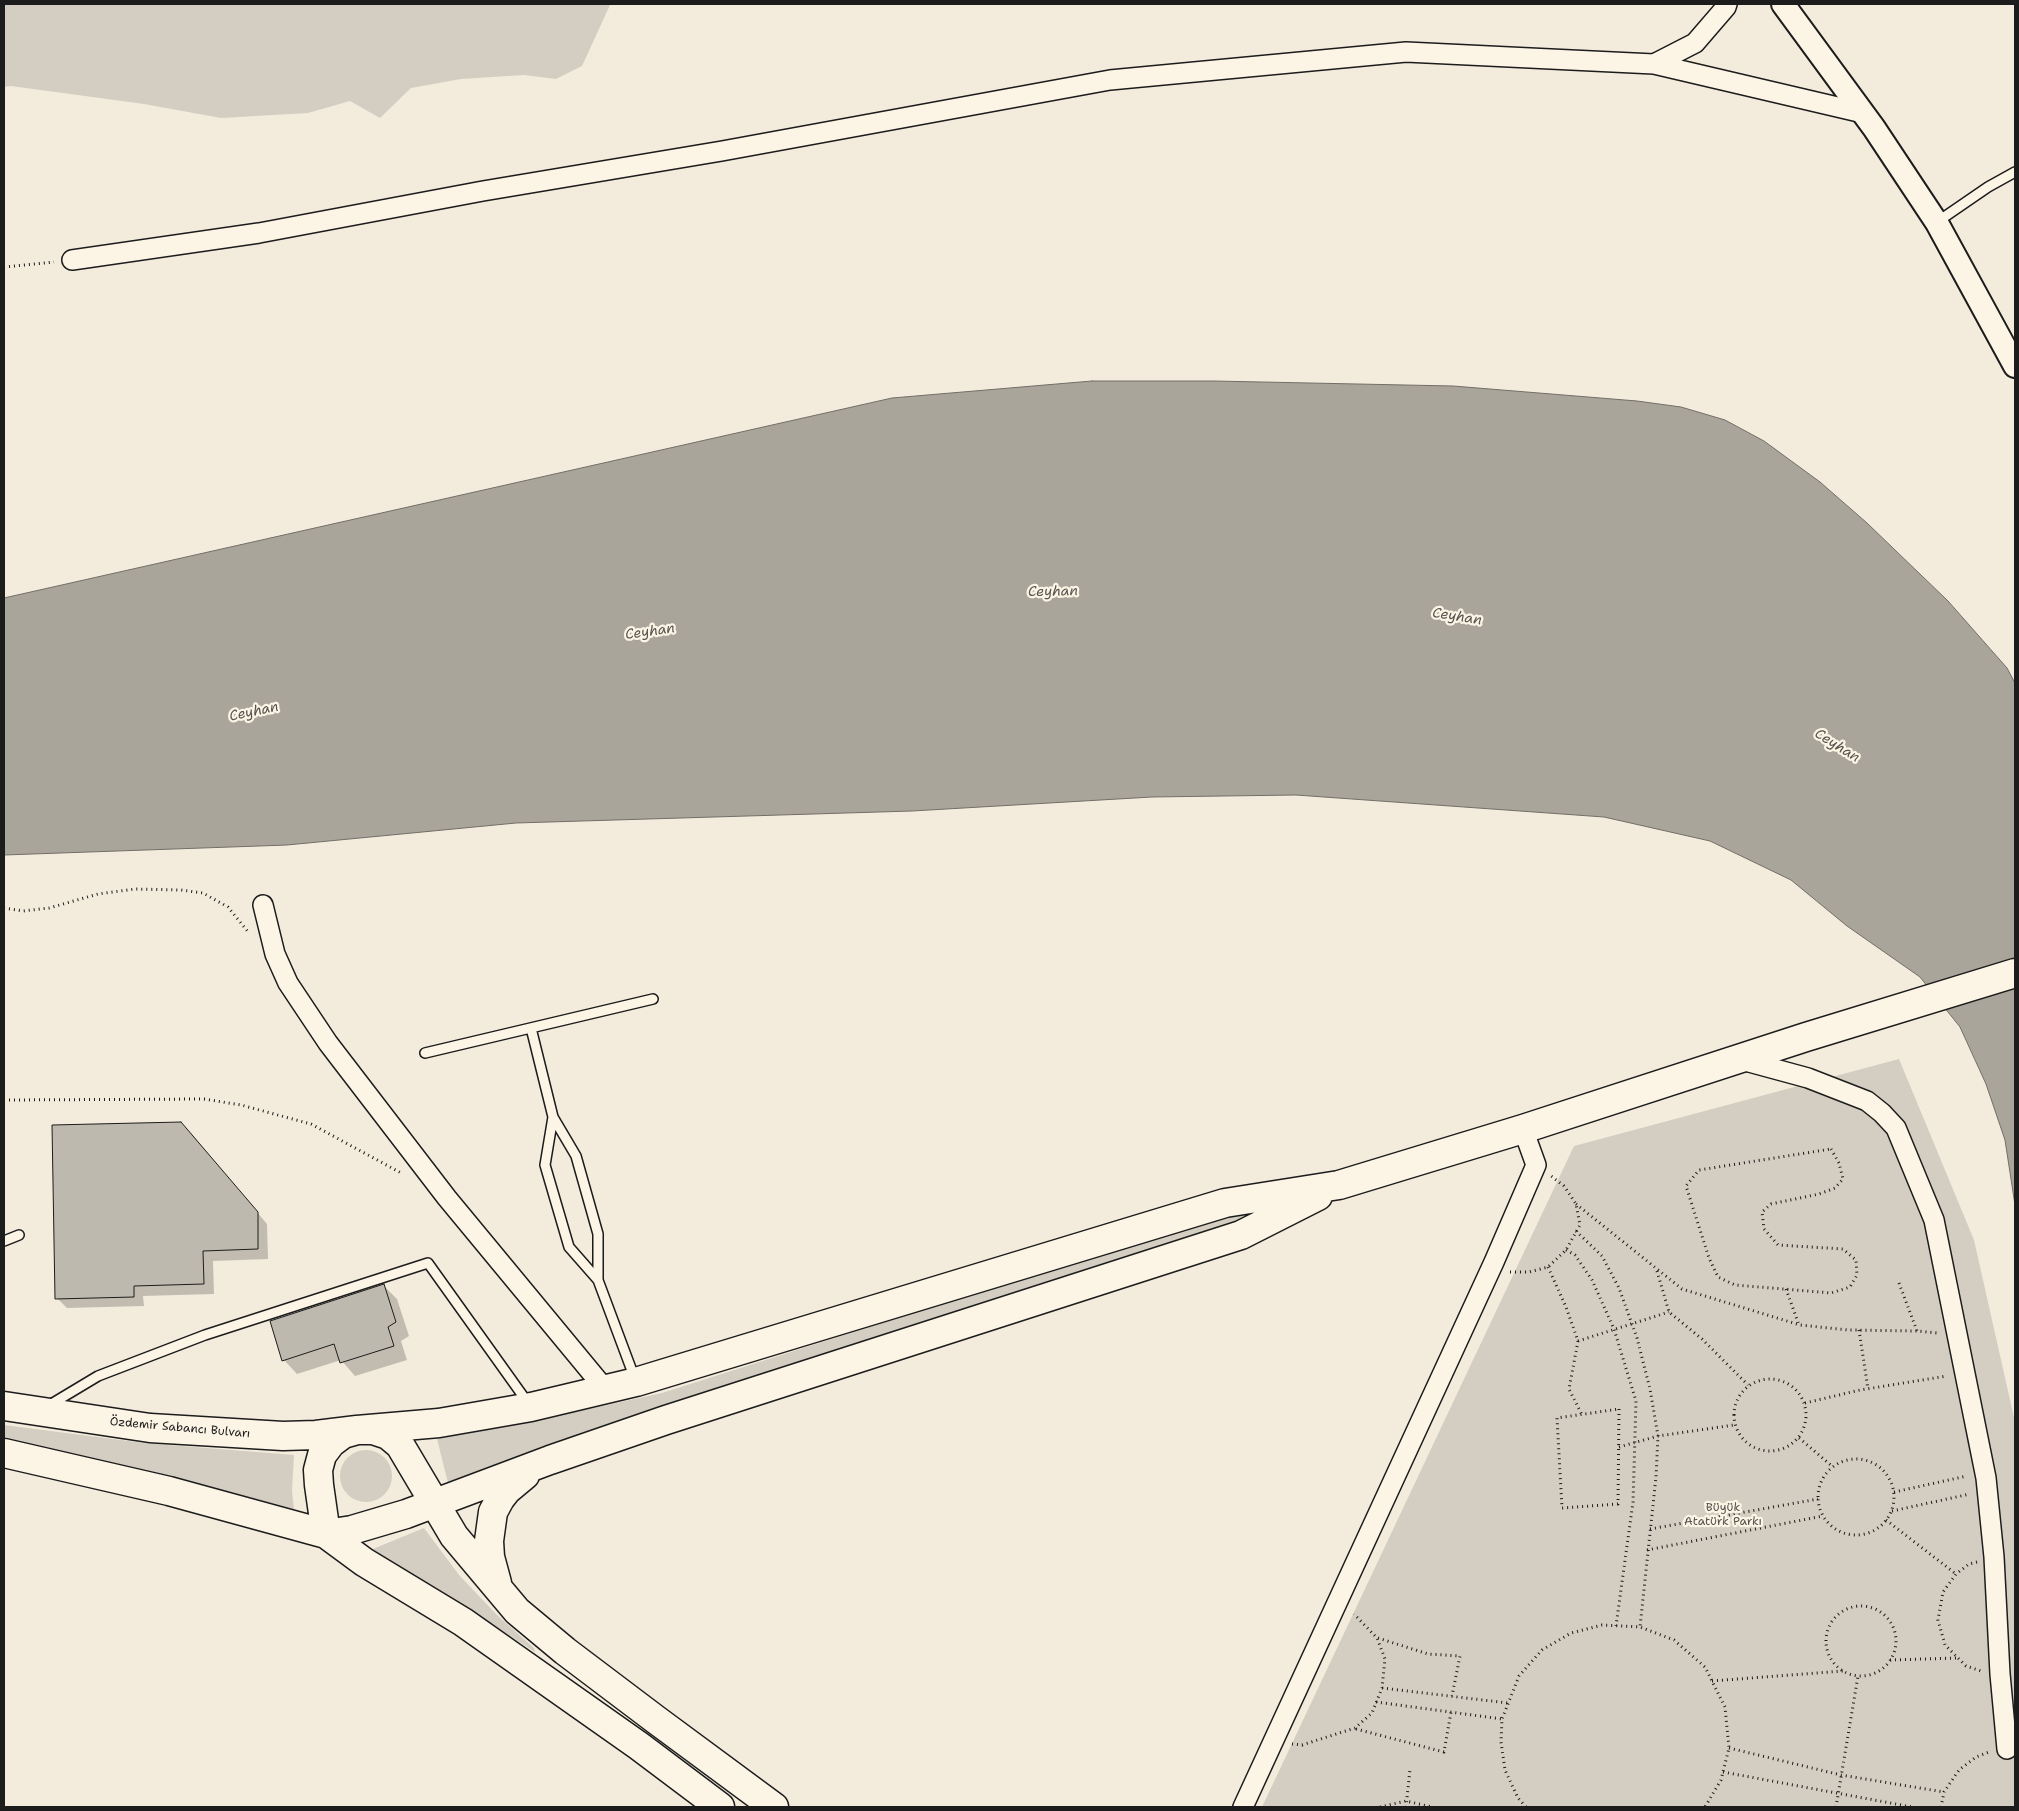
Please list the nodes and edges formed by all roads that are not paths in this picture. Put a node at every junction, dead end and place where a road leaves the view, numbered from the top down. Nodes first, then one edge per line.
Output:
1 (1727, 4) edge
2 (1789, 8) edge
3 (1654, 64) junction
4 (1863, 113) junction
5 (2015, 172) edge
6 (1937, 222) junction
7 (72, 260) road end
8 (2015, 366) edge
9 (263, 905) dead end
10 (2015, 973) edge
11 (653, 999) dead end
12 (531, 1028) junction
13 (425, 1054) dead end
14 (1738, 1059) junction
15 (553, 1117) junction
16 (1522, 1129) junction
17 (1339, 1185) junction
18 (20, 1235) dead end
19 (4, 1241) edge
20 (598, 1280) junction
21 (636, 1382) junction
22 (605, 1389) junction
23 (4, 1406) edge
24 (531, 1407) junction
25 (38, 1412) junction
26 (357, 1430) junction
27 (4, 1453) edge
28 (550, 1460) junction
29 (434, 1504) junction
30 (326, 1534) junction
31 (500, 1592) junction
32 (2007, 1749) road end
33 (720, 1807) edge
34 (774, 1807) edge
35 (1243, 1807) edge

1 - 3 street
2 - 4 street
3 - 4 street
3 - 7 street
4 - 6 street
5 - 6 lane
6 - 8 street
9 - 22 street
10 - 14 main road
11 - 12 lane
12 - 13 lane
12 - 15 lane
14 - 16 main road
14 - 32 street
15 - 20 lane
15 - 20 lane
16 - 17 main road
16 - 35 street
17 - 21 main road
17 - 28 main road
18 - 19 lane
20 - 21 lane
21 - 22 main road
22 - 24 main road
23 - 25 main road, Özdemir Sabancı Bulvarı
24 - 25 lane
24 - 26 main road
25 - 26 main road, Özdemir Sabancı Bulvarı
26 - 29 main road
26 - 30 main road
27 - 30 main road
28 - 29 main road
28 - 31 main road
29 - 30 main road
29 - 31 main road
30 - 33 main road
31 - 34 main road

